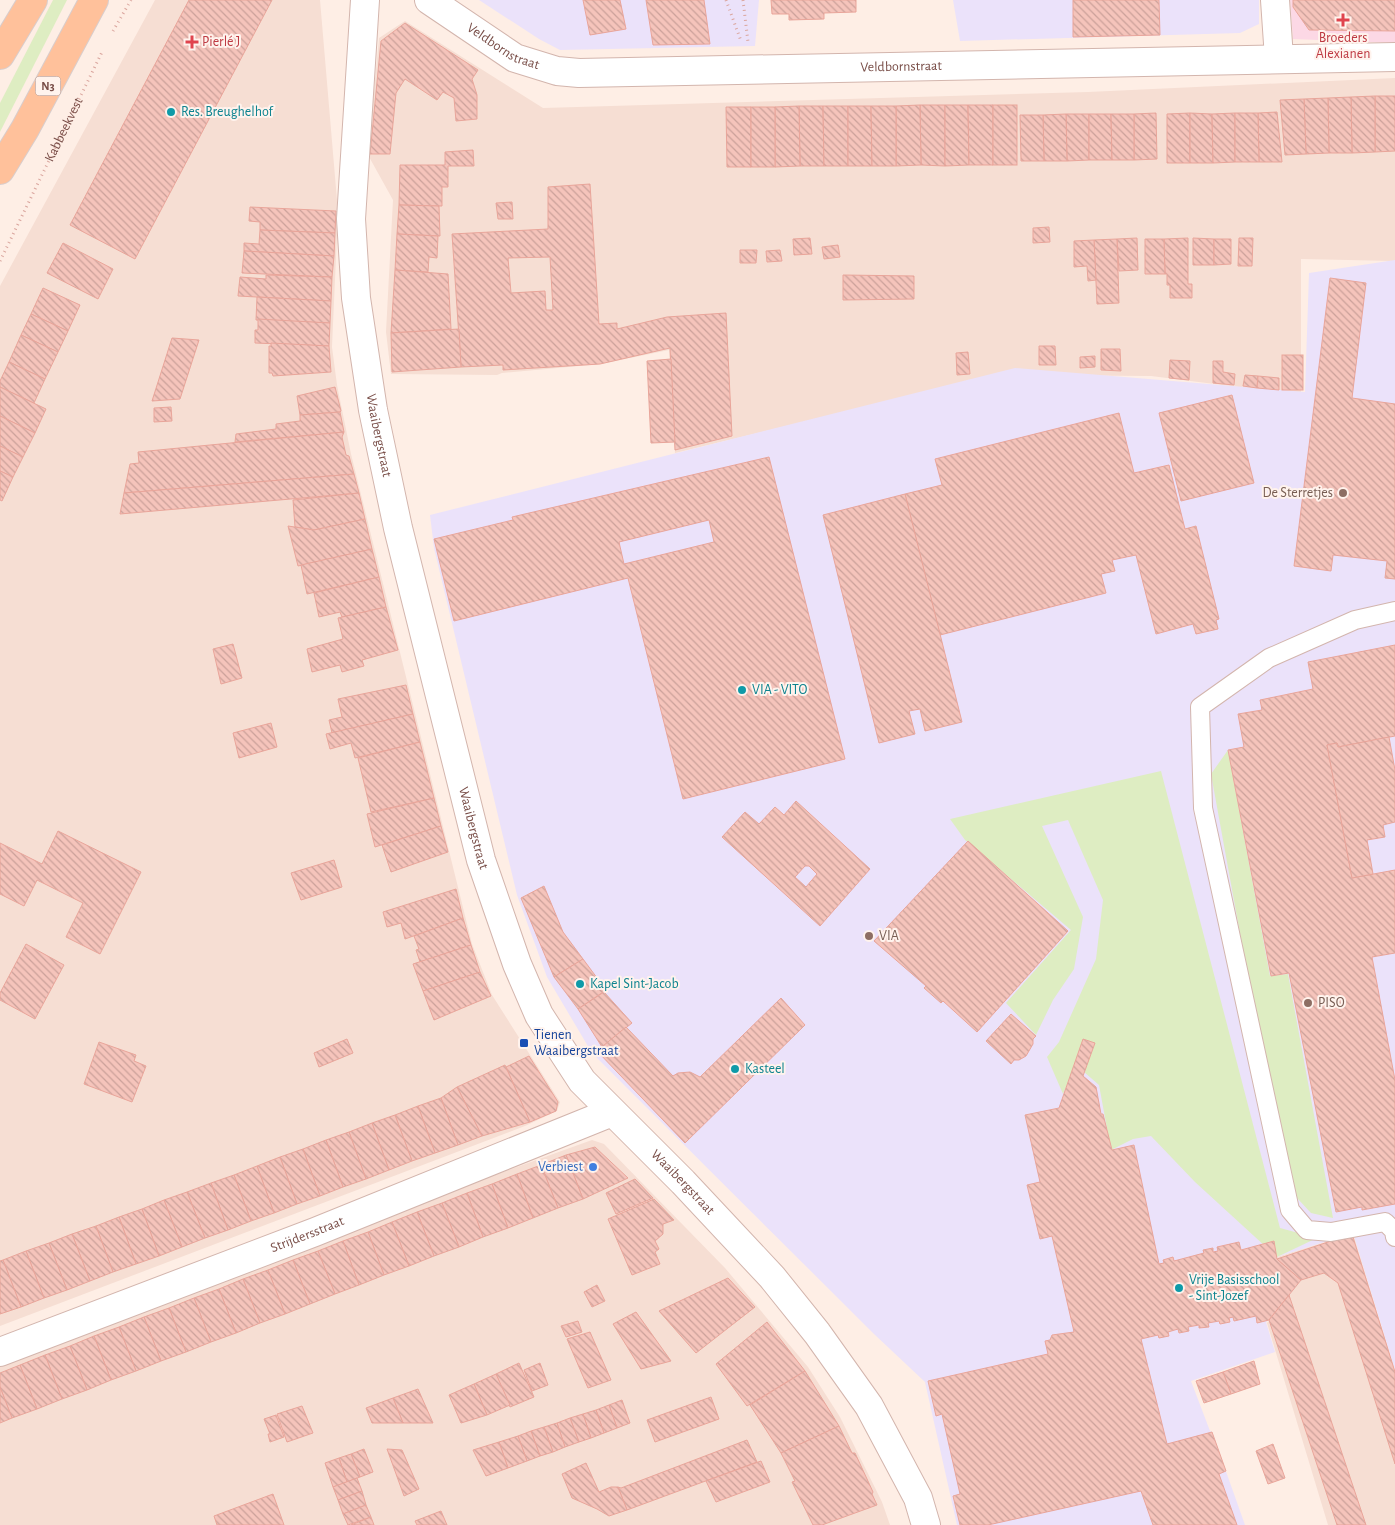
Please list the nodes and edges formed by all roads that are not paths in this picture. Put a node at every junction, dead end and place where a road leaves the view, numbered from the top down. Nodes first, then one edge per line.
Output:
1 (33, 0) edge
2 (94, 0) edge
3 (365, 0) edge
4 (429, 0) edge
5 (1275, 0) edge
6 (0, 55) edge
7 (1395, 57) edge
8 (1279, 58) junction
9 (0, 170) edge
10 (1395, 611) edge
11 (612, 1112) junction
12 (1395, 1237) edge
13 (0, 1352) edge
14 (926, 1525) edge

1 - 6 main road
2 - 9 main road, N3
3 - 11 street, Waaibergstraat
4 - 8 street, Veldbornstraat
5 - 8 street
7 - 8 street, Veldbornstraat
10 - 12 lane
11 - 13 street, Strijdersstraat
11 - 14 street, Waaibergstraat

